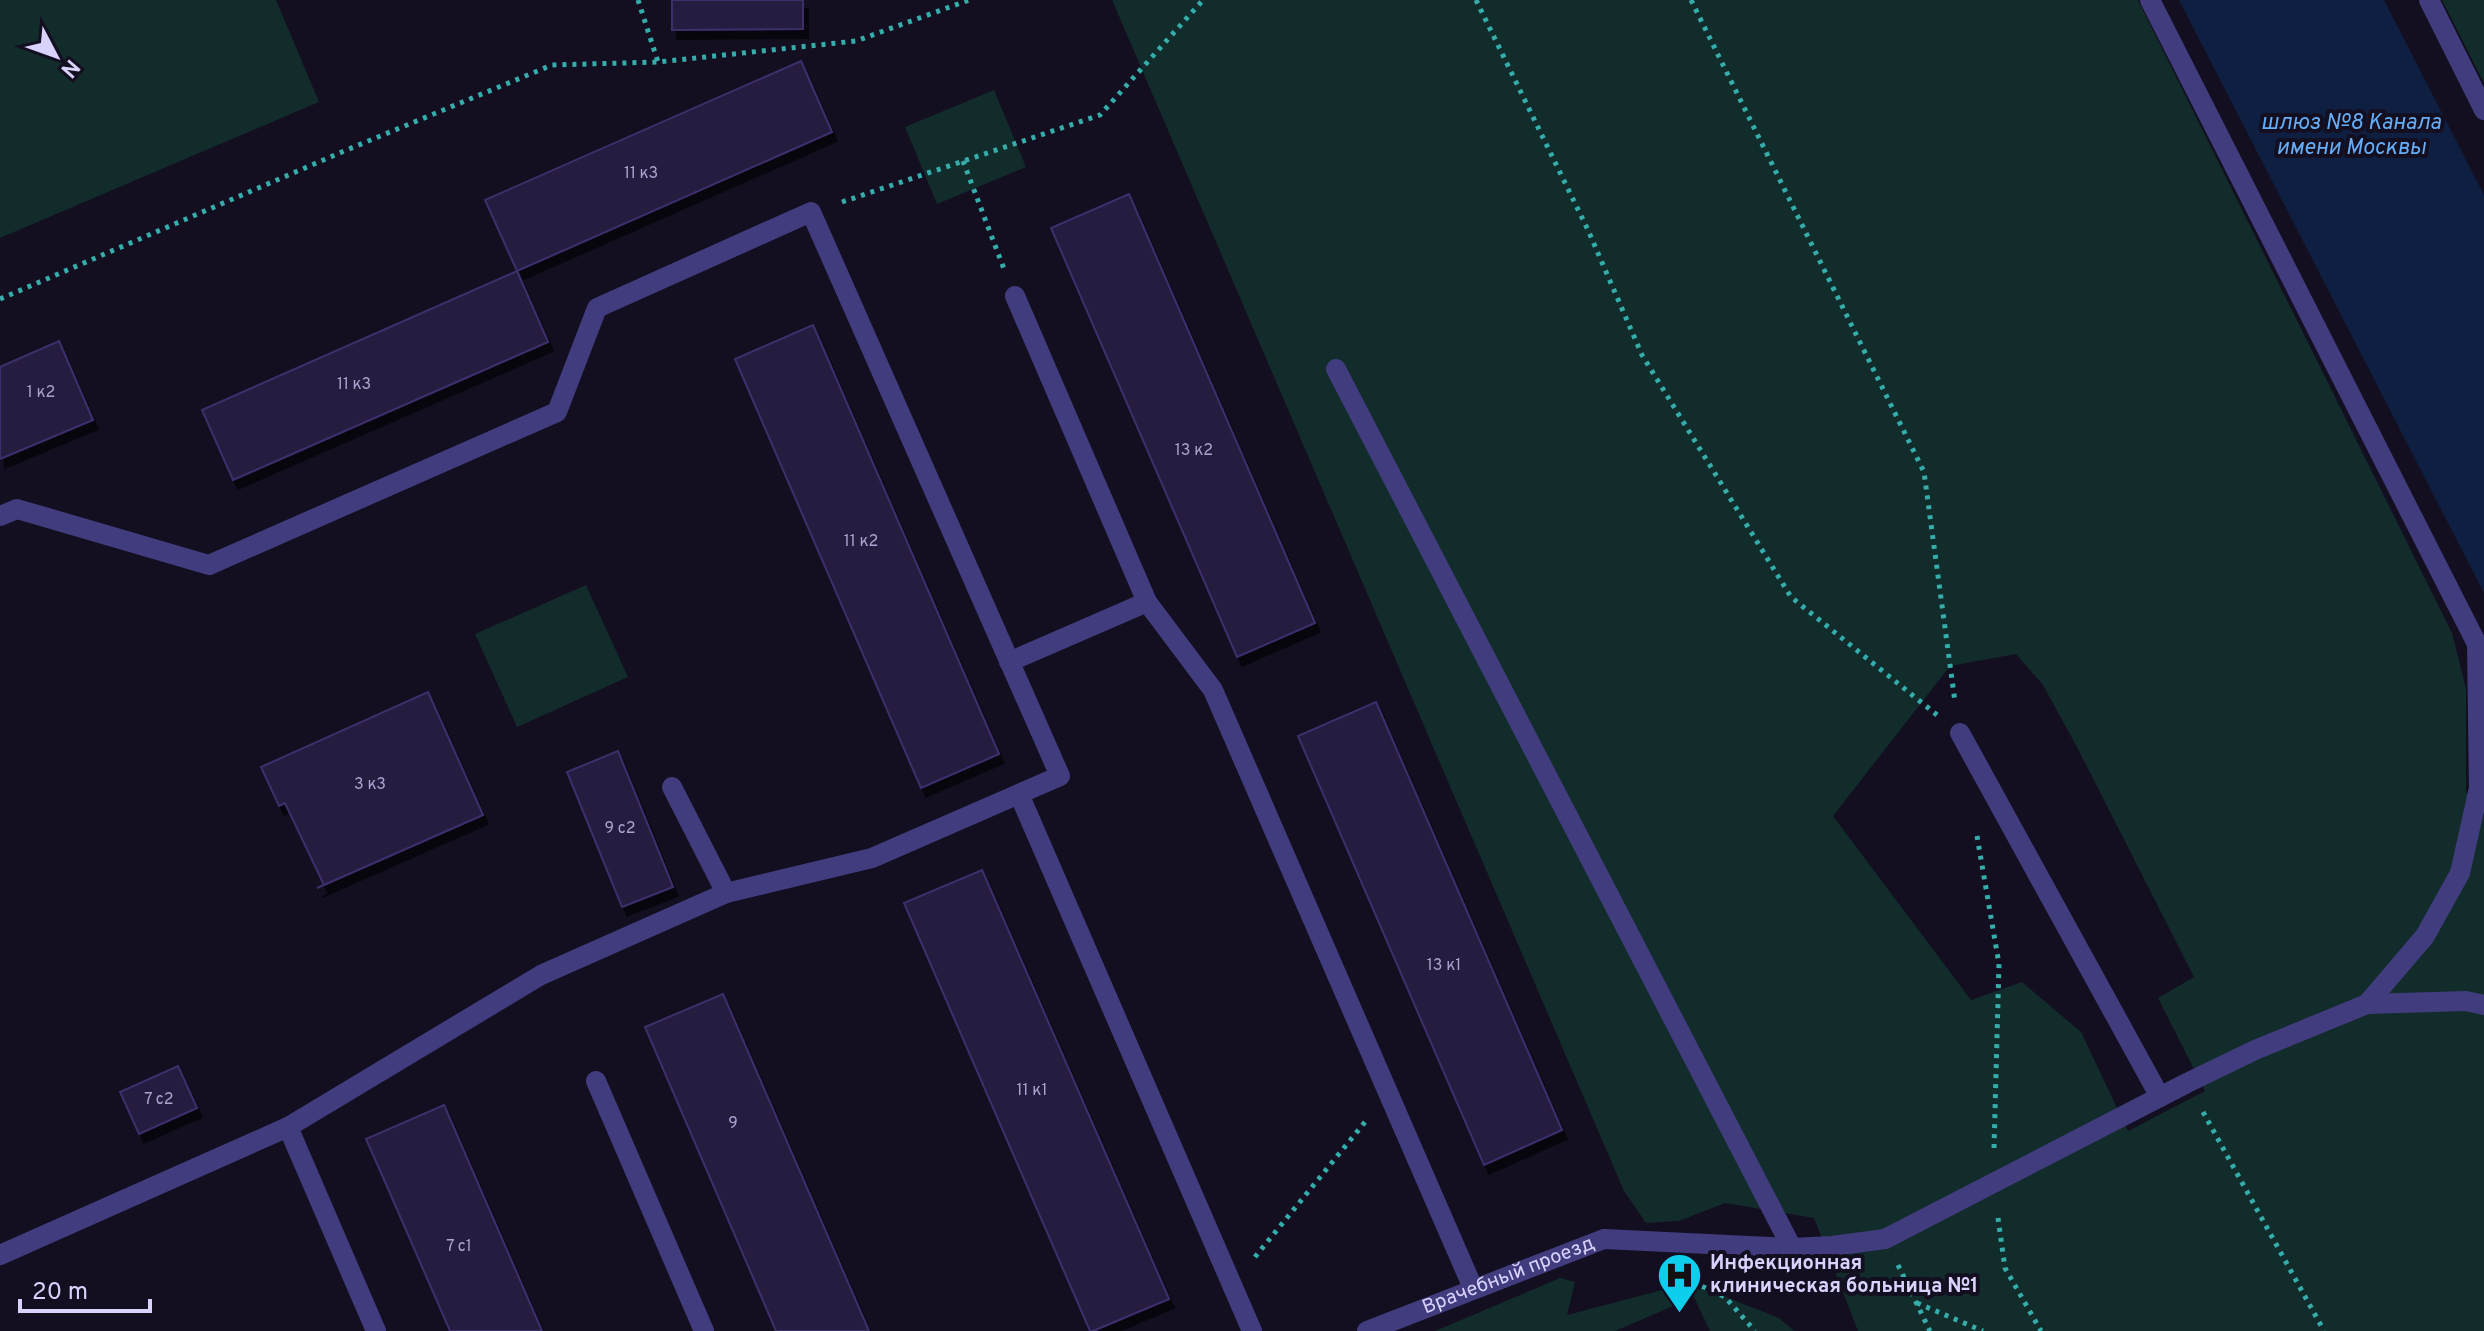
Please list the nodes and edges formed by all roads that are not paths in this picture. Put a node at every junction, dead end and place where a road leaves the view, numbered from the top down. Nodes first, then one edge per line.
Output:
1 (2150, 0) edge
2 (2429, 0) edge
3 (2484, 110) edge
4 (1015, 296) road end
5 (1336, 369) dead end
6 (0, 516) edge
7 (1147, 602) junction
8 (1009, 662) junction
9 (1960, 733) road end
10 (672, 787) dead end
11 (1019, 794) junction
12 (726, 893) junction
13 (2367, 1004) junction
14 (2484, 1005) edge
15 (596, 1081) dead end
16 (2160, 1097) junction
17 (288, 1127) junction
18 (1792, 1248) junction
19 (0, 1255) edge
20 (1473, 1288) junction
21 (376, 1331) edge
22 (704, 1331) edge
23 (1252, 1331) edge
24 (1367, 1331) edge

1 - 13 street
2 - 3 street
4 - 7 street
5 - 18 street
6 - 8 street
7 - 8 street
7 - 20 street
8 - 11 street
9 - 16 street
10 - 12 street
11 - 12 street
11 - 23 street
12 - 17 street
13 - 14 street
13 - 16 street
15 - 22 street
16 - 18 street
17 - 19 street
17 - 21 street
18 - 20 street, Врачебный проезд
20 - 24 street, Врачебный проезд

